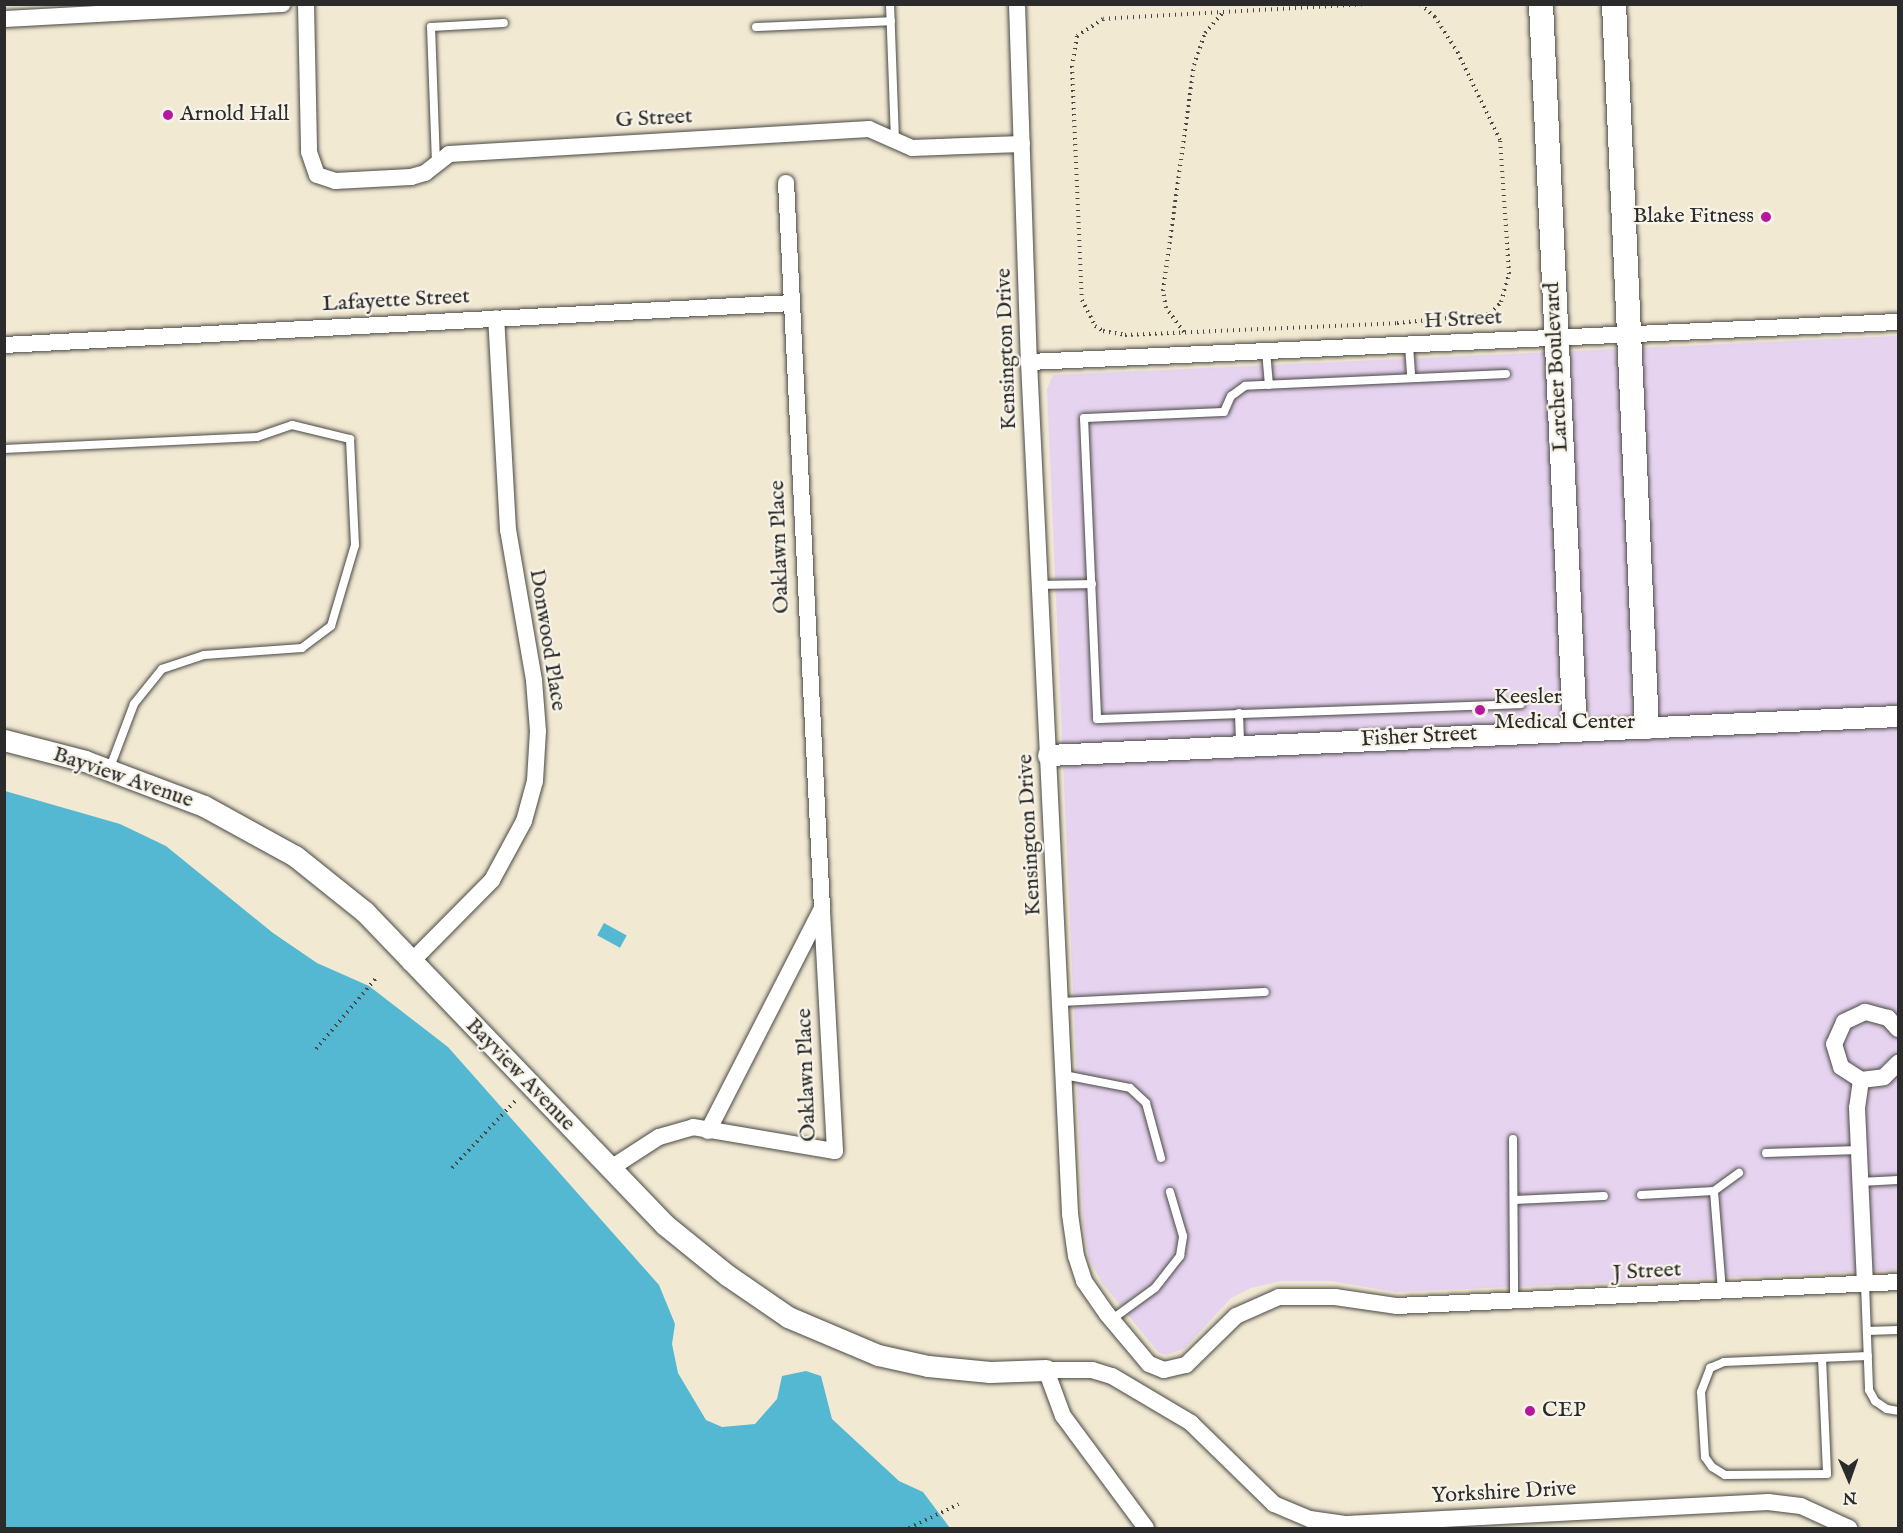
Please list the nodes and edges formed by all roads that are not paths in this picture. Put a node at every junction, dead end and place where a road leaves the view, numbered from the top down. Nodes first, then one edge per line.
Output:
1 (282, 4) edge
2 (306, 4) edge
3 (890, 4) edge
4 (1017, 4) edge
5 (1540, 4) edge
6 (1614, 4) edge
7 (4, 19) edge
8 (891, 21) junction
9 (504, 23) dead end
10 (756, 27) dead end
11 (895, 138) junction
12 (1022, 144) junction
13 (436, 164) junction
14 (786, 183) dead end
15 (791, 303) junction
16 (496, 318) junction
17 (1899, 322) edge
18 (1629, 335) junction
19 (1556, 338) junction
20 (4, 345) edge
21 (1409, 345) junction
22 (1266, 351) junction
23 (1029, 362) junction
24 (1506, 374) dead end
25 (1411, 377) junction
26 (1269, 385) junction
27 (4, 449) edge
28 (1092, 584) junction
29 (1040, 585) junction
30 (1521, 704) dead end
31 (1239, 713) junction
32 (1899, 716) edge
33 (1647, 727) junction
34 (1575, 730) junction
35 (4, 740) edge
36 (1240, 746) junction
37 (1048, 755) junction
38 (109, 770) junction
39 (822, 908) junction
40 (410, 963) junction
41 (1265, 992) dead end
42 (1060, 1002) junction
43 (1899, 1029) edge
44 (1899, 1063) edge
45 (1064, 1074) junction
46 (1861, 1080) junction
47 (708, 1131) junction
48 (1513, 1139) dead end
49 (1858, 1150) junction
50 (1766, 1153) dead end
51 (1161, 1158) dead end
52 (611, 1168) junction
53 (1739, 1173) dead end
54 (1899, 1180) edge
55 (1860, 1182) junction
56 (1714, 1191) junction
57 (1170, 1192) dead end
58 (1641, 1195) dead end
59 (1604, 1196) dead end
60 (1514, 1200) junction
61 (1899, 1282) edge
62 (1865, 1284) junction
63 (1722, 1291) junction
64 (1514, 1301) junction
65 (1397, 1306) joint
66 (1112, 1320) junction
67 (1899, 1330) edge
68 (1867, 1331) junction
69 (1868, 1356) junction
70 (1822, 1358) junction
71 (1046, 1370) junction
72 (1899, 1411) edge
73 (1146, 1528) edge
74 (1849, 1528) edge

1 - 7 street
2 - 13 street, G Street
3 - 8 lane
4 - 12 street, Kensington Drive
5 - 19 main road, Larcher Boulevard
6 - 18 main road
8 - 10 lane
8 - 11 lane
9 - 13 lane
11 - 12 street, G Street
11 - 13 street, G Street
12 - 23 street, Kensington Drive
14 - 15 street, Oaklawn Place
15 - 16 street, Lafayette Street
15 - 39 street, Oaklawn Place
16 - 20 street, Lafayette Street
16 - 40 street, Donwood Place
17 - 18 street, H Street
18 - 19 street, H Street
18 - 33 main road
19 - 21 street, H Street
19 - 34 main road, Larcher Boulevard
21 - 22 street, H Street
21 - 25 lane
22 - 23 street, H Street
22 - 26 lane
23 - 29 street, Kensington Drive
24 - 25 lane
25 - 26 lane
26 - 28 lane
27 - 38 lane
28 - 29 lane
28 - 31 lane
29 - 37 street, Kensington Drive
30 - 31 lane
31 - 36 lane
32 - 33 street, Fisher Street
33 - 34 street, Fisher Street
34 - 36 street, Fisher Street
35 - 38 street, Bayview Avenue
36 - 37 street, Fisher Street
37 - 42 street, Kensington Drive
38 - 40 street, Bayview Avenue
39 - 47 street, Oaklawn Place
39 - 47 street, Oaklawn Place
40 - 52 street, Bayview Avenue
41 - 42 lane
42 - 45 street, Kensington Drive
43 - 46 street
44 - 46 street
45 - 51 lane
45 - 66 street, Kensington Drive
46 - 49 street
47 - 52 street, Oaklawn Place
48 - 60 lane
49 - 50 lane
49 - 55 street
52 - 71 street, Bayview Avenue
53 - 56 lane
54 - 55 lane
55 - 62 street
56 - 58 lane
56 - 63 lane
57 - 66 lane
59 - 60 lane
60 - 64 lane
61 - 62 street, J Street
62 - 63 street, J Street
62 - 68 lane
63 - 64 street, J Street
64 - 65 street, J Street
65 - 66 street, Kensington Drive
67 - 68 lane
68 - 69 lane
69 - 70 lane
69 - 72 lane
70 - 70 lane
71 - 73 street
71 - 74 street, Yorkshire Drive

